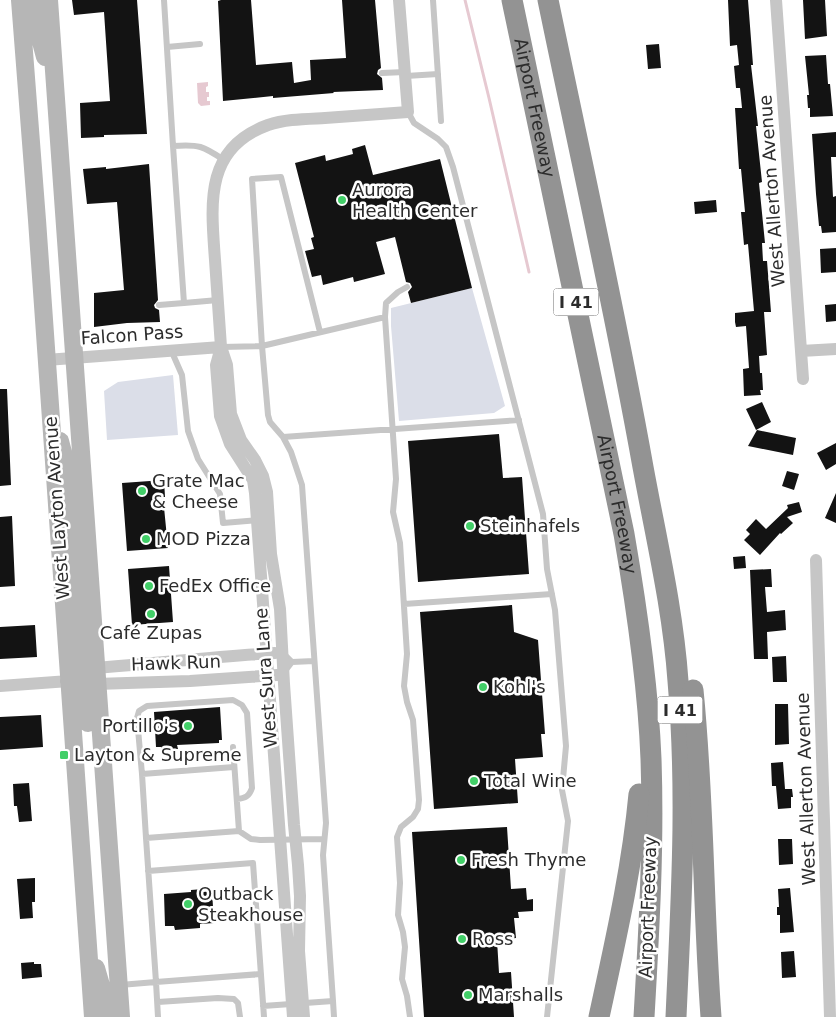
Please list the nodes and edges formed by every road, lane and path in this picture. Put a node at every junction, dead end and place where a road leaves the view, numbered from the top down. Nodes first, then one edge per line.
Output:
1 (20, 0) edge
2 (35, 0) edge
3 (49, 0) edge
4 (164, 0) edge
5 (399, 0) edge
6 (433, 0) edge
7 (512, 0) edge
8 (548, 0) edge
9 (776, 0) edge
10 (200, 44) dead end
11 (167, 47) junction
12 (382, 73) dead end
13 (405, 74) junction
14 (438, 74) junction
15 (56, 98) junction
16 (408, 112) junction
17 (441, 121) dead end
18 (173, 146) junction
19 (224, 160) junction
20 (407, 287) dead end
21 (218, 300) junction
22 (184, 303) junction
23 (159, 305) dead end
24 (385, 317) junction
25 (320, 332) junction
26 (262, 346) junction
27 (221, 347) junction
28 (836, 349) edge
29 (171, 350) junction
30 (801, 352) junction
31 (74, 357) junction
32 (46, 360) junction
33 (803, 379) dead end
34 (49, 402) junction
35 (632, 406) junction
36 (519, 420) junction
37 (393, 428) junction
38 (283, 437) junction
39 (262, 520) junction
40 (816, 560) dead end
41 (552, 594) junction
42 (404, 604) junction
43 (636, 605) junction
44 (282, 652) junction
45 (268, 653) junction
46 (314, 661) junction
47 (292, 662) junction
48 (283, 674) junction
49 (92, 675) junction
50 (269, 676) junction
51 (69, 682) junction
52 (0, 686) edge
53 (233, 747) dead end
54 (234, 767) junction
55 (142, 774) junction
56 (237, 799) junction
57 (106, 819) junction
58 (239, 831) junction
59 (146, 838) junction
60 (296, 839) junction
61 (324, 839) junction
62 (280, 840) junction
63 (148, 871) junction
64 (87, 937) junction
65 (261, 974) junction
66 (156, 982) junction
67 (119, 985) junction
68 (333, 1001) junction
69 (158, 1002) junction
70 (298, 1003) junction
71 (263, 1006) junction
72 (93, 1017) edge
73 (108, 1017) edge
74 (121, 1017) edge
75 (158, 1017) edge
76 (240, 1017) edge
77 (264, 1017) edge
78 (293, 1017) edge
79 (304, 1017) edge
80 (334, 1017) edge
81 (410, 1017) edge
82 (547, 1017) edge
83 (599, 1017) edge
84 (644, 1017) edge
85 (676, 1017) edge
86 (711, 1017) edge
87 (830, 1017) edge

1 - 32 main road, West Layton Avenue
2 - 15 main road
3 - 15 main road, West Layton Avenue
4 - 11 lane
5 - 13 street
6 - 14 lane
7 - 43 highway, Airport Freeway / I 41
8 - 35 highway, Airport Freeway / I 41
9 - 30 street, West Allerton Avenue
10 - 11 lane
11 - 18 lane
12 - 13 lane
13 - 14 lane
13 - 16 street
14 - 17 lane
15 - 31 main road, West Layton Avenue
16 - 19 street, West Sura Lane
16 - 36 lane
18 - 19 lane
18 - 22 lane
19 - 21 street, West Sura Lane
20 - 24 lane
21 - 22 lane
21 - 27 street, West Sura Lane
22 - 23 lane
24 - 25 lane
24 - 37 lane
25 - 26 lane
25 - 26 lane
26 - 27 lane
26 - 38 lane
27 - 29 street, Falcon Pass
27 - 39 street, West Sura Lane
28 - 30 street
29 - 31 street, Falcon Pass
29 - 39 lane
30 - 33 street, West Allerton Avenue
31 - 32 street, Falcon Pass
31 - 49 main road, West Layton Avenue
32 - 34 main road, West Layton Avenue
34 - 49 main road
34 - 51 main road, West Layton Avenue
35 - 85 highway, Airport Freeway / I 41
35 - 86 highway
36 - 37 lane
36 - 41 lane
37 - 38 lane
37 - 42 lane
38 - 46 lane
39 - 44 street, West Sura Lane
39 - 45 street, West Sura Lane
40 - 87 street, West Allerton Avenue
41 - 42 lane
41 - 82 lane
42 - 81 lane
43 - 83 highway
43 - 84 highway, Airport Freeway / I 41
44 - 45 street, Hawk Run
44 - 47 lane
44 - 48 street, West Sura Lane
45 - 49 street, Hawk Run
45 - 50 street, West Sura Lane
46 - 47 lane
46 - 61 lane
47 - 48 lane
48 - 50 street, Hawk Run
48 - 60 street, West Sura Lane
49 - 50 street, Hawk Run
49 - 51 street, Hawk Run
49 - 57 main road, West Layton Avenue
50 - 62 street, West Sura Lane
51 - 52 street, Hawk Run
51 - 57 main road
51 - 64 main road, West Layton Avenue
53 - 54 lane
54 - 55 lane
54 - 56 lane
55 - 56 lane
55 - 59 lane
56 - 58 lane
57 - 67 main road, West Layton Avenue
58 - 59 lane
58 - 62 lane
59 - 63 lane
60 - 61 lane
60 - 62 lane
60 - 70 street, West Sura Lane
61 - 68 lane
62 - 70 street, West Sura Lane
63 - 65 lane
63 - 66 lane
64 - 72 main road, West Layton Avenue
64 - 73 main road
65 - 66 lane
65 - 71 lane
66 - 67 lane
66 - 69 lane
67 - 74 main road, West Layton Avenue
68 - 70 lane
68 - 80 lane
69 - 75 lane
69 - 76 lane
70 - 71 lane
70 - 78 street, West Sura Lane
70 - 79 street, West Sura Lane
71 - 77 lane

